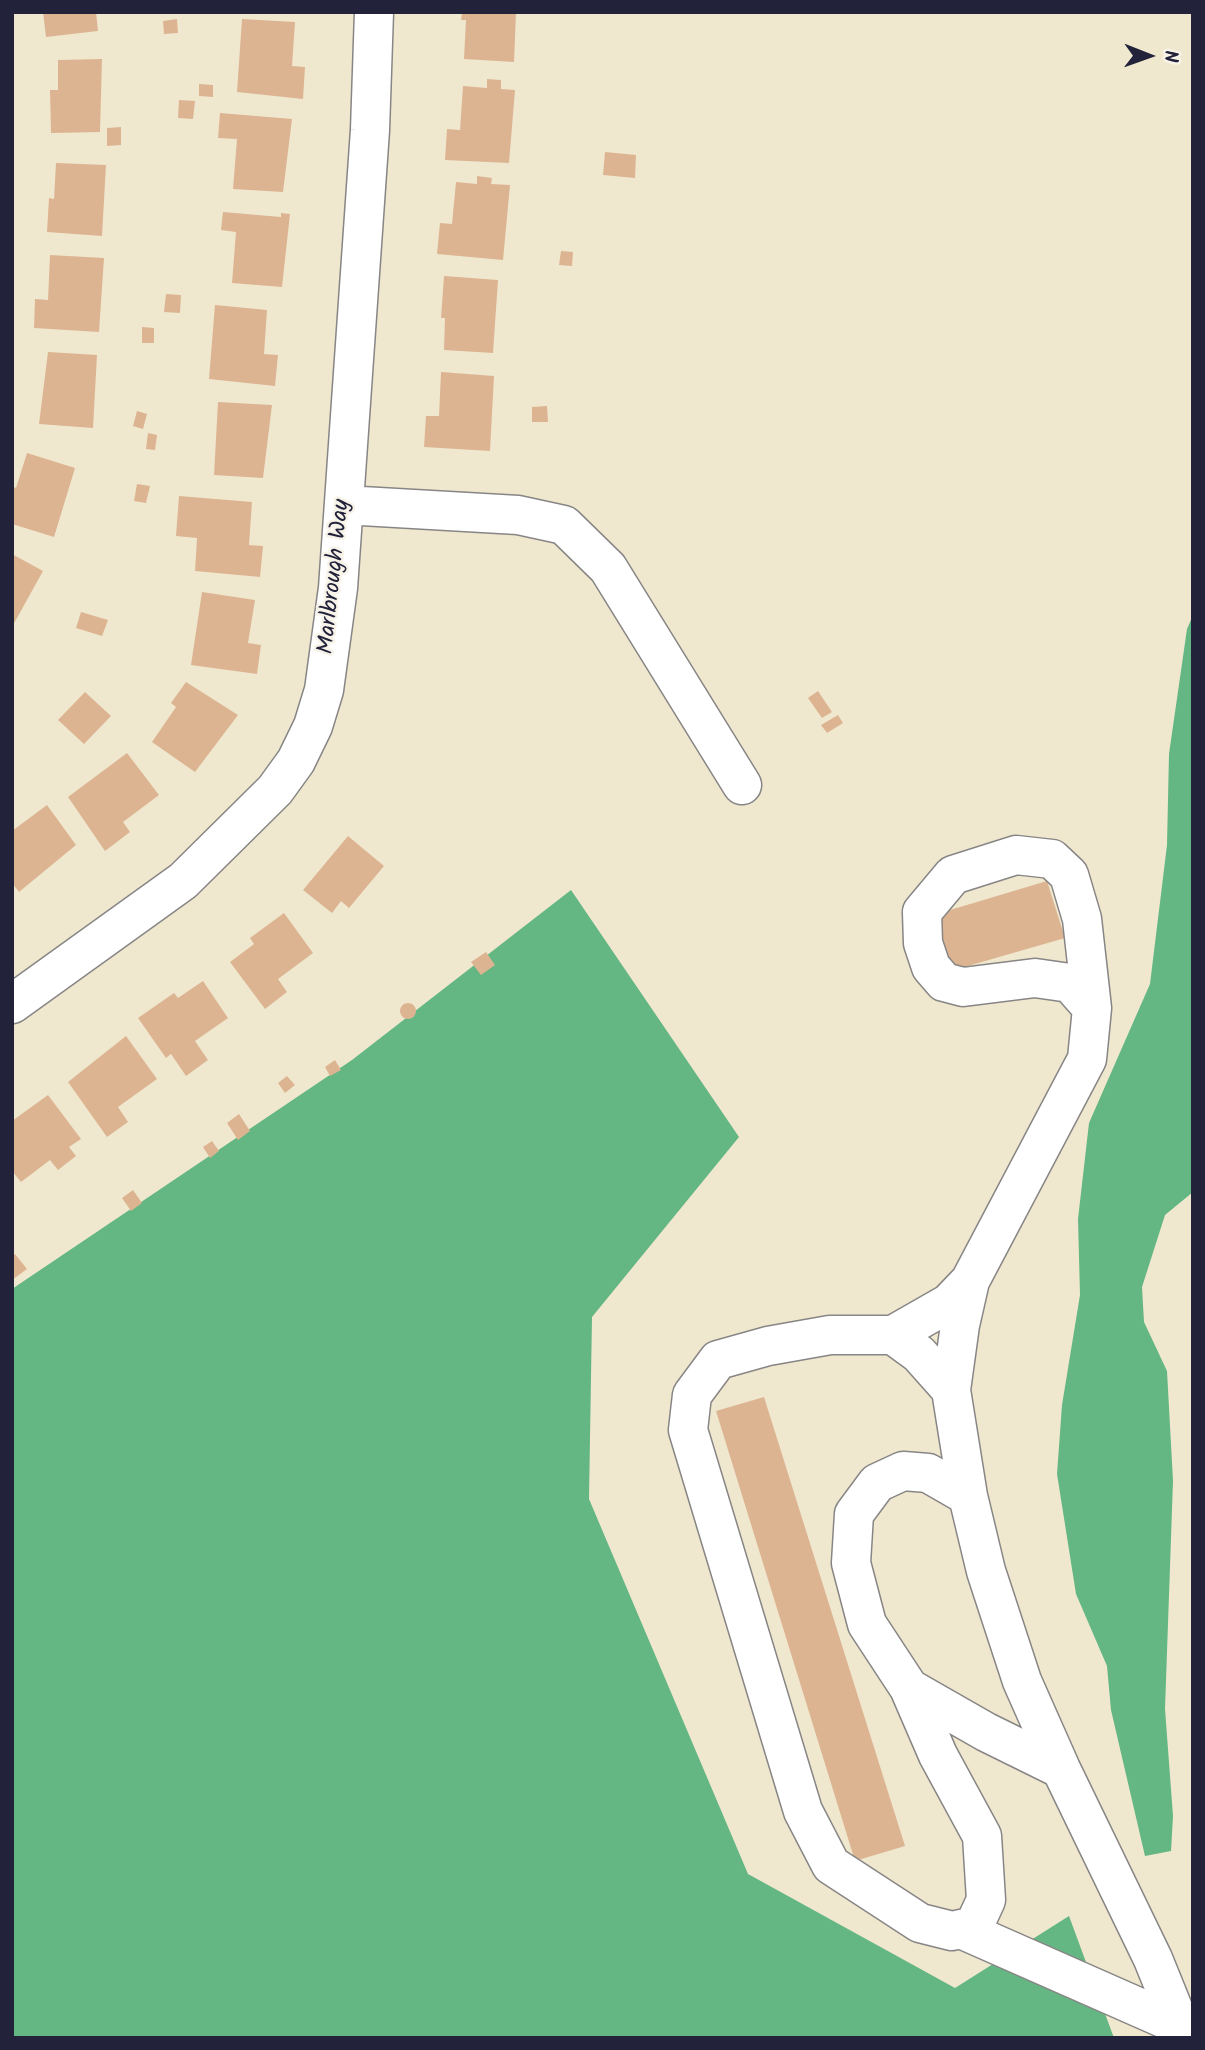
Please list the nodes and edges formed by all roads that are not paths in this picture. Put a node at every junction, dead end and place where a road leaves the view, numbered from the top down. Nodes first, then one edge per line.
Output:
1 (374, 12) edge
2 (344, 505) junction
3 (742, 785) dead end
4 (12, 1004) edge
5 (1092, 1008) junction
6 (970, 1281) junction
7 (893, 1335) junction
8 (951, 1390) junction
9 (968, 1496) junction
10 (909, 1688) junction
11 (1061, 1769) junction
12 (961, 1929) junction
13 (1186, 2029) edge

1 - 2 street, Marlbrough Way
2 - 3 street
2 - 4 street, Marlbrough Way
5 - 5 street
5 - 6 street
6 - 7 street
6 - 8 street
7 - 8 street
7 - 12 street
8 - 9 street
9 - 10 street
9 - 11 street
10 - 11 street
10 - 12 street
11 - 13 street
12 - 13 street

